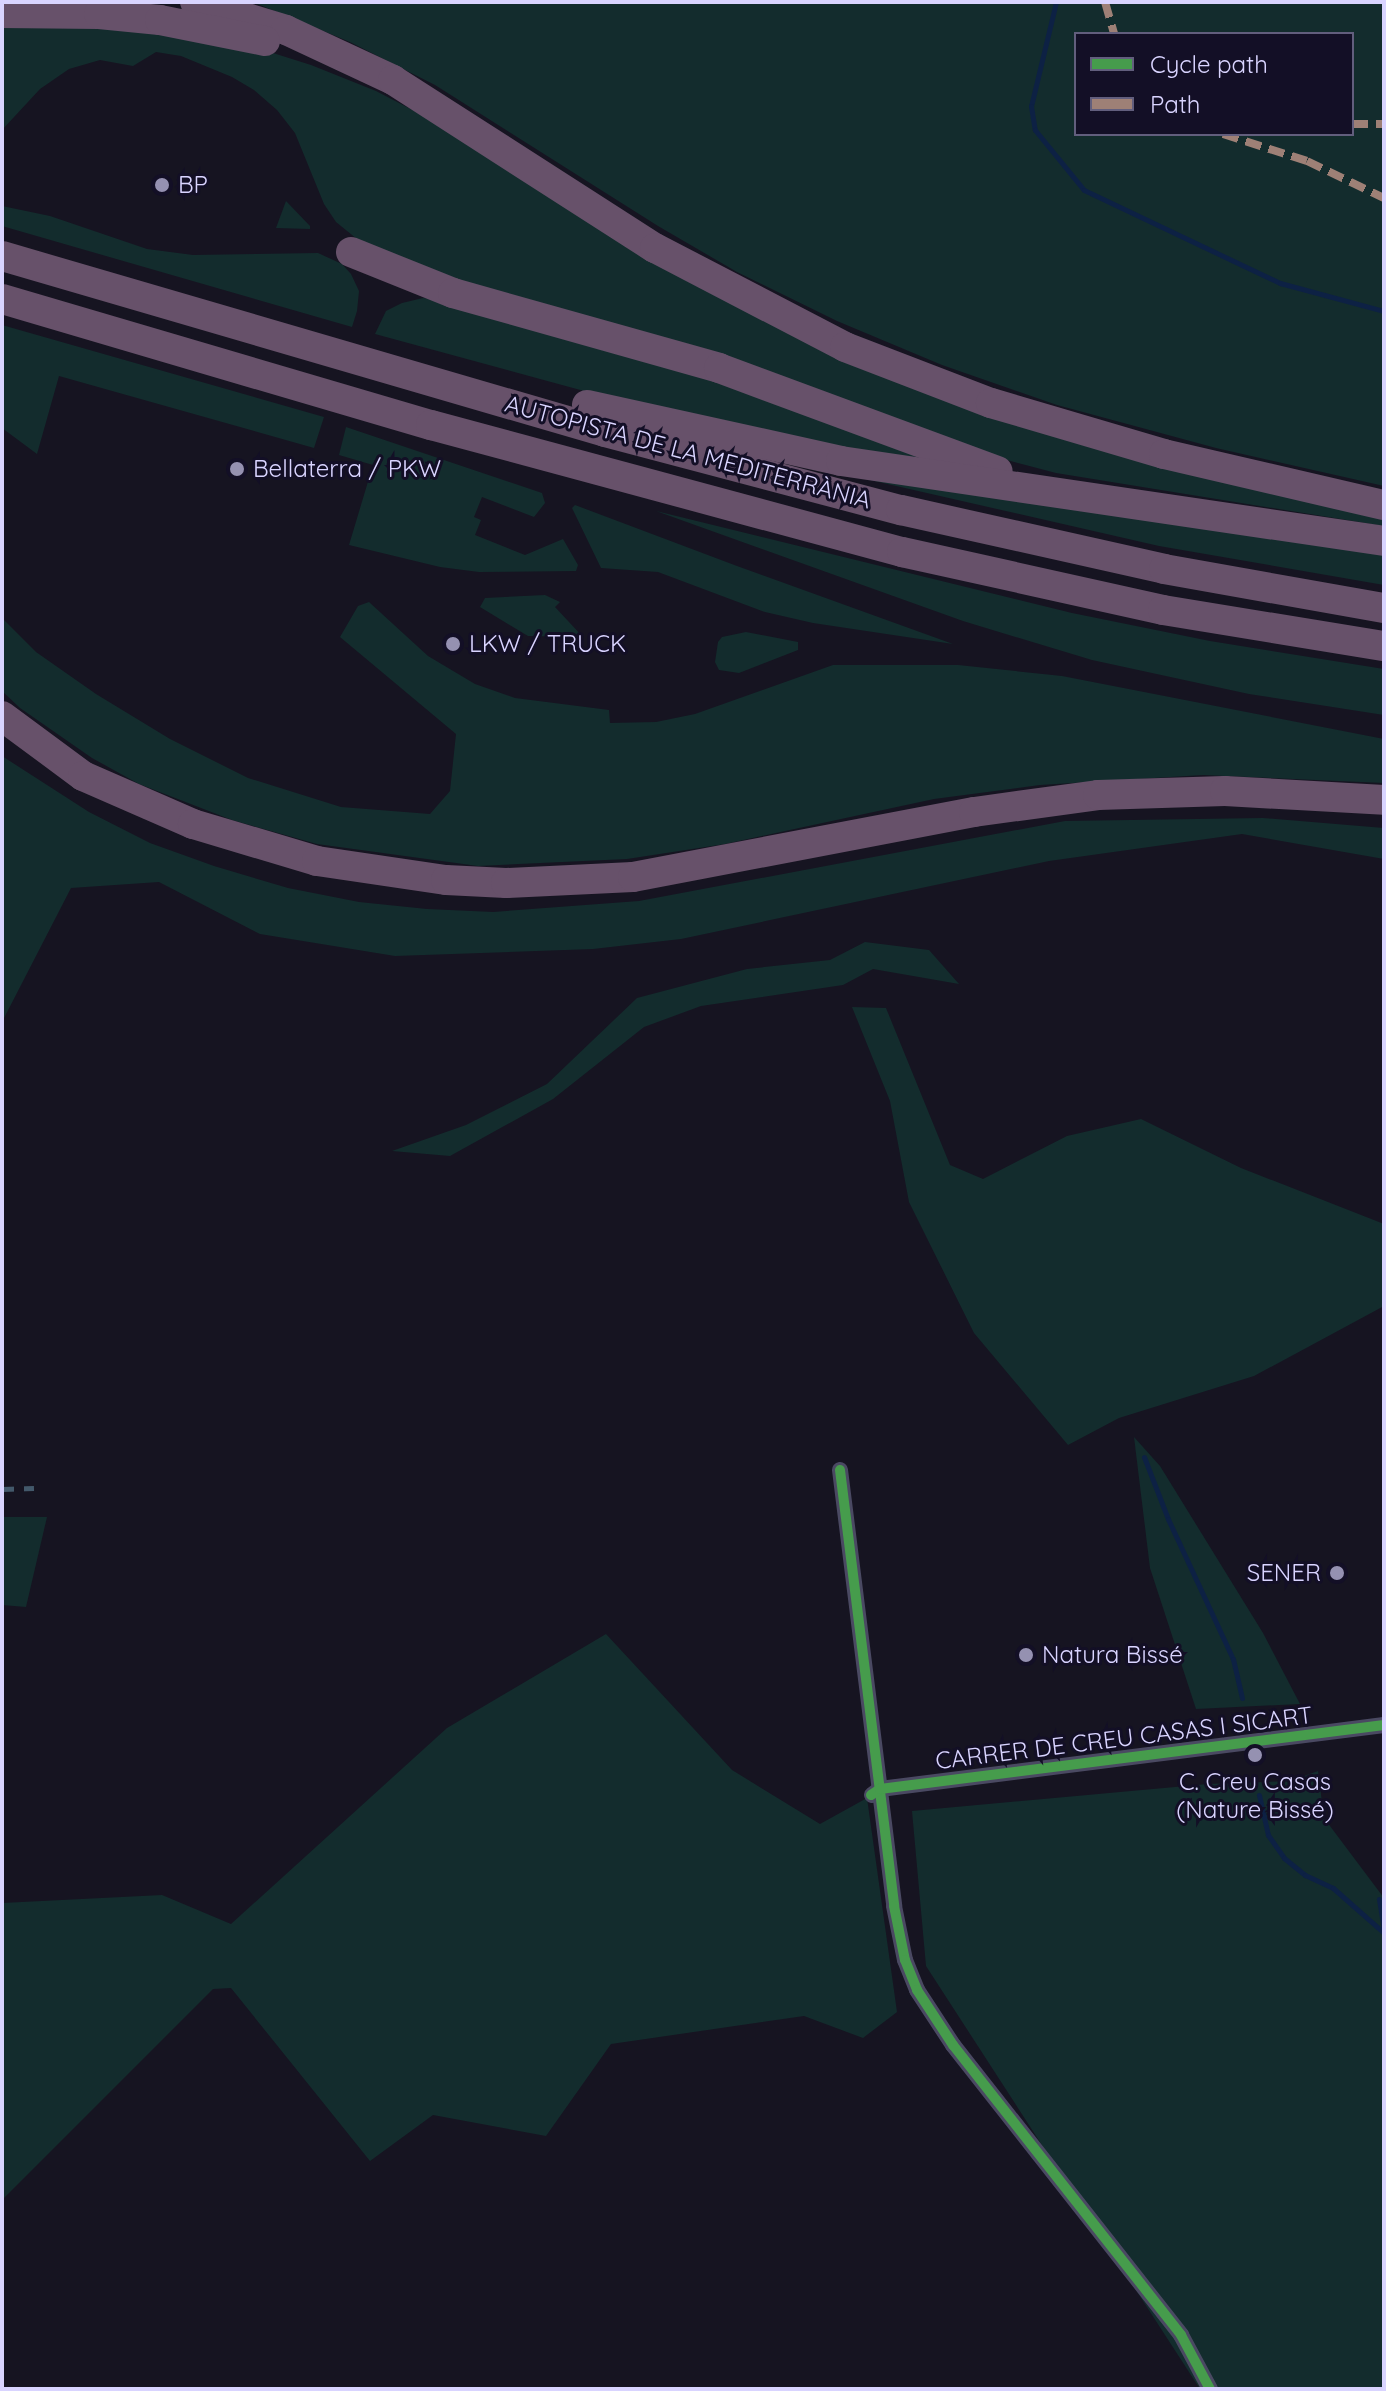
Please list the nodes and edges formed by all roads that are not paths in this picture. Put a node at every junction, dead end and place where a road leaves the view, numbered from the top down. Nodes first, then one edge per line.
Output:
1 (195, 2) edge
2 (2, 13) edge
3 (482, 137) junction
4 (351, 252) dead end
5 (2, 256) edge
6 (100, 283) junction
7 (2, 299) edge
8 (1124, 502) junction
9 (1384, 505) edge
10 (1384, 541) edge
11 (1384, 608) edge
12 (1384, 646) edge
13 (2, 700) edge
14 (2, 716) edge
15 (2, 738) edge
16 (1384, 800) edge
17 (193, 824) junction
18 (317, 861) junction
19 (840, 1470) dead end
20 (1384, 1725) edge
21 (876, 1792) junction
22 (1210, 2389) edge

1 - 3 highway
2 - 3 highway
3 - 9 highway
4 - 8 highway
5 - 6 highway, AUTOPISTA DE LA MEDITERRÀNIA
6 - 8 highway
6 - 11 highway, AUTOPISTA DE LA MEDITERRÀNIA
7 - 12 highway, AUTOPISTA DE LA MEDITERRÀNIA
8 - 10 highway
13 - 17 highway
14 - 17 highway
15 - 18 highway
16 - 18 highway
17 - 18 highway
19 - 21 street
20 - 21 street, CARRER DE CREU CASAS I SICART
21 - 22 street

